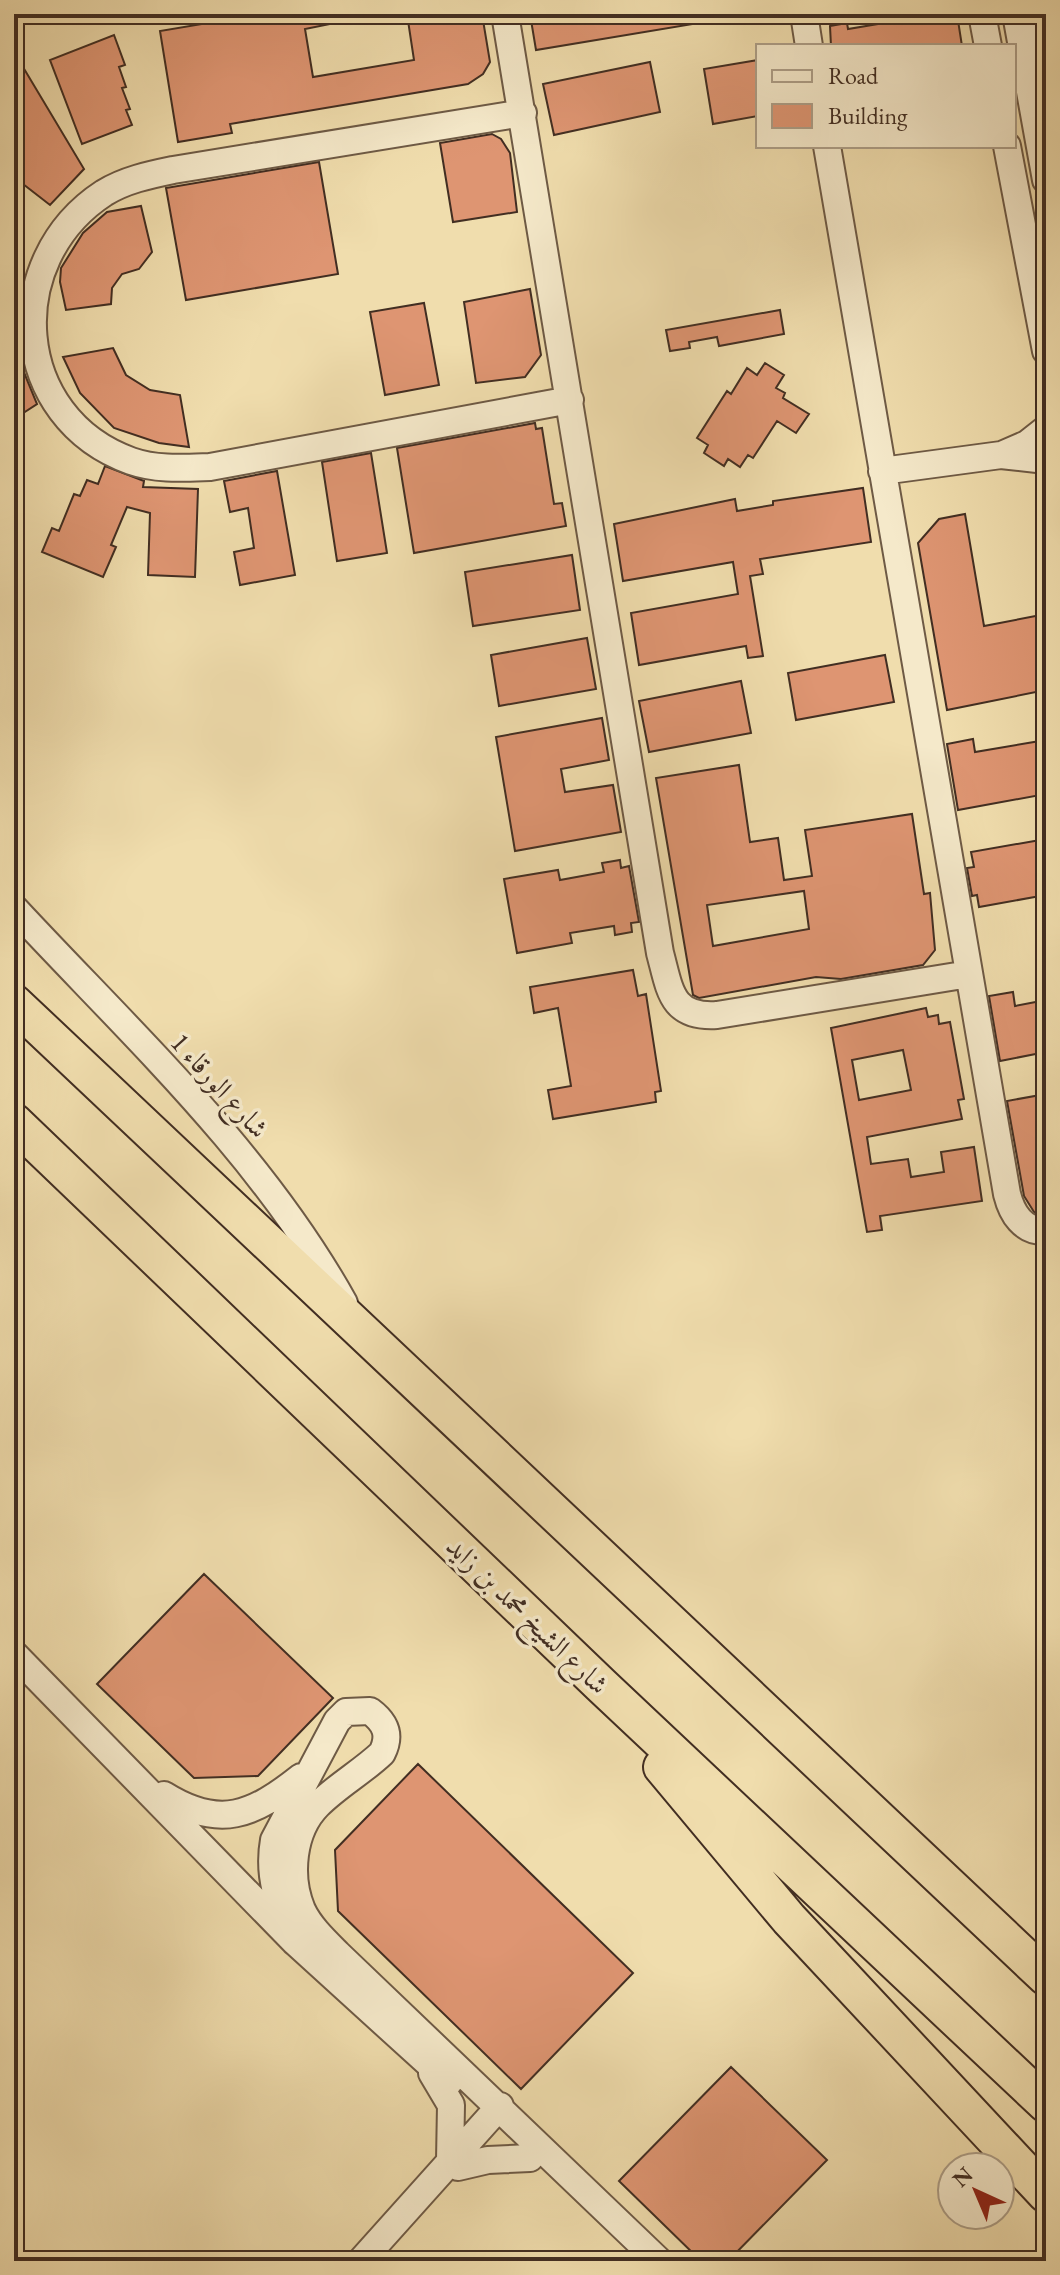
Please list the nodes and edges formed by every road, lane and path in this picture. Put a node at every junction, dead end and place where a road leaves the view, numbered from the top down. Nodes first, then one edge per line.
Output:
1 (505, 14) edge
2 (804, 14) edge
3 (982, 14) edge
4 (1016, 14) edge
5 (1046, 18) edge
6 (809, 44) edge
7 (988, 44) edge
8 (1023, 51) junction
9 (523, 113) junction
10 (827, 148) edge
11 (1007, 148) edge
12 (1046, 180) edge
13 (1046, 351) edge
14 (570, 400) junction
15 (1046, 429) edge
16 (1001, 455) junction
17 (1046, 460) edge
18 (882, 471) junction
19 (14, 908) edge
20 (969, 974) junction
21 (14, 1003) edge
22 (14, 1122) edge
23 (1046, 1231) edge
24 (355, 1323) junction
25 (14, 1654) edge
26 (601, 1685) junction
27 (310, 1771) junction
28 (138, 1777) junction
29 (295, 1942) junction
30 (1046, 1977) edge
31 (409, 2046) junction
32 (1046, 2104) edge
33 (499, 2117) junction
34 (530, 2158) junction
35 (454, 2164) junction
36 (1046, 2194) edge
37 (361, 2261) edge
38 (643, 2261) edge
39 (659, 2261) edge

1 - 9 street
2 - 6 street
3 - 7 street
4 - 8 street
5 - 8 street
8 - 12 street
9 - 14 street
9 - 14 street
10 - 18 street
11 - 13 street
14 - 20 street
15 - 16 street
16 - 17 street
16 - 18 street
18 - 20 street
19 - 24 street, شارع الورقاء 1
20 - 23 street
21 - 24 highway
22 - 26 highway, شارع الشيخ محمد بن زايد
24 - 30 highway
25 - 28 street
26 - 32 highway, شارع الشيخ محمد بن زايد
26 - 36 highway
27 - 28 street
27 - 29 street
27 - 33 street
28 - 29 street
29 - 31 street
31 - 33 street
31 - 35 street
33 - 34 street
33 - 35 street
33 - 39 street
34 - 35 street
34 - 38 street
35 - 37 street

